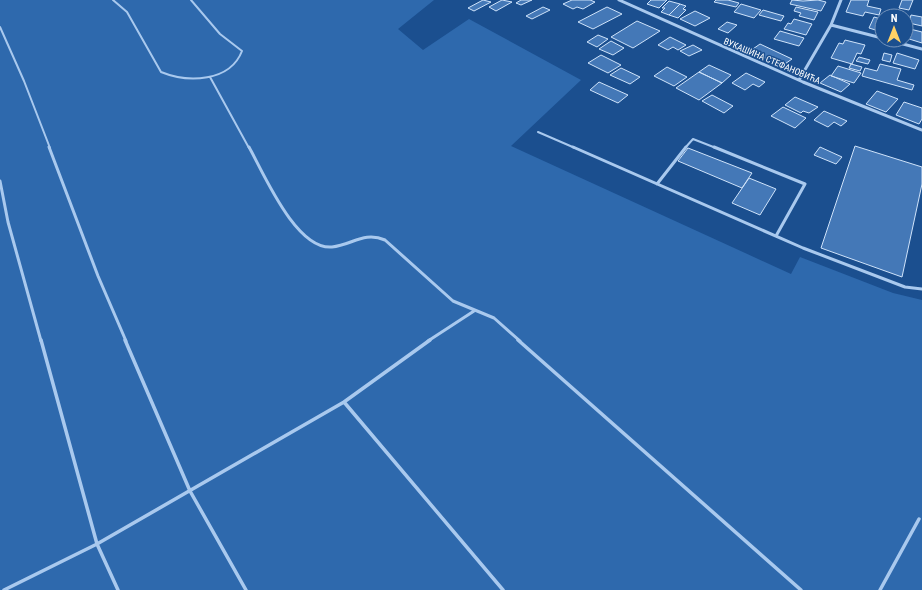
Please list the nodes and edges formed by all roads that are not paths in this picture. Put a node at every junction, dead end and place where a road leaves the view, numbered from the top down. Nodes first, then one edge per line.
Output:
1 (113, 0) edge
2 (191, 0) edge
3 (620, 0) edge
4 (841, 0) edge
5 (832, 25) junction
6 (0, 27) edge
7 (874, 36) edge
8 (210, 77) junction
9 (799, 80) junction
10 (922, 130) edge
11 (538, 132) dead end
12 (0, 180) edge
13 (657, 184) junction
14 (776, 236) junction
15 (922, 289) edge
16 (474, 311) junction
17 (344, 402) junction
18 (190, 491) junction
19 (919, 519) dead end
20 (97, 544) junction
21 (4, 590) edge
22 (118, 590) edge
23 (246, 590) edge
24 (502, 590) edge
25 (801, 590) edge
26 (880, 590) edge

1 - 8 lane
2 - 8 lane
3 - 9 street, ВУКАШИНА СТЕФАНОВИЋА
4 - 5 street
5 - 7 street
5 - 9 street
6 - 18 lane
8 - 16 lane
9 - 10 street, ВУКАШИНА СТЕФАНОВИЋА
11 - 13 lane
12 - 20 lane
13 - 14 lane
13 - 14 lane
14 - 15 lane
16 - 17 lane
16 - 25 lane
17 - 18 lane
17 - 24 lane
18 - 20 lane
18 - 23 lane
19 - 26 lane
20 - 21 lane
20 - 22 lane

